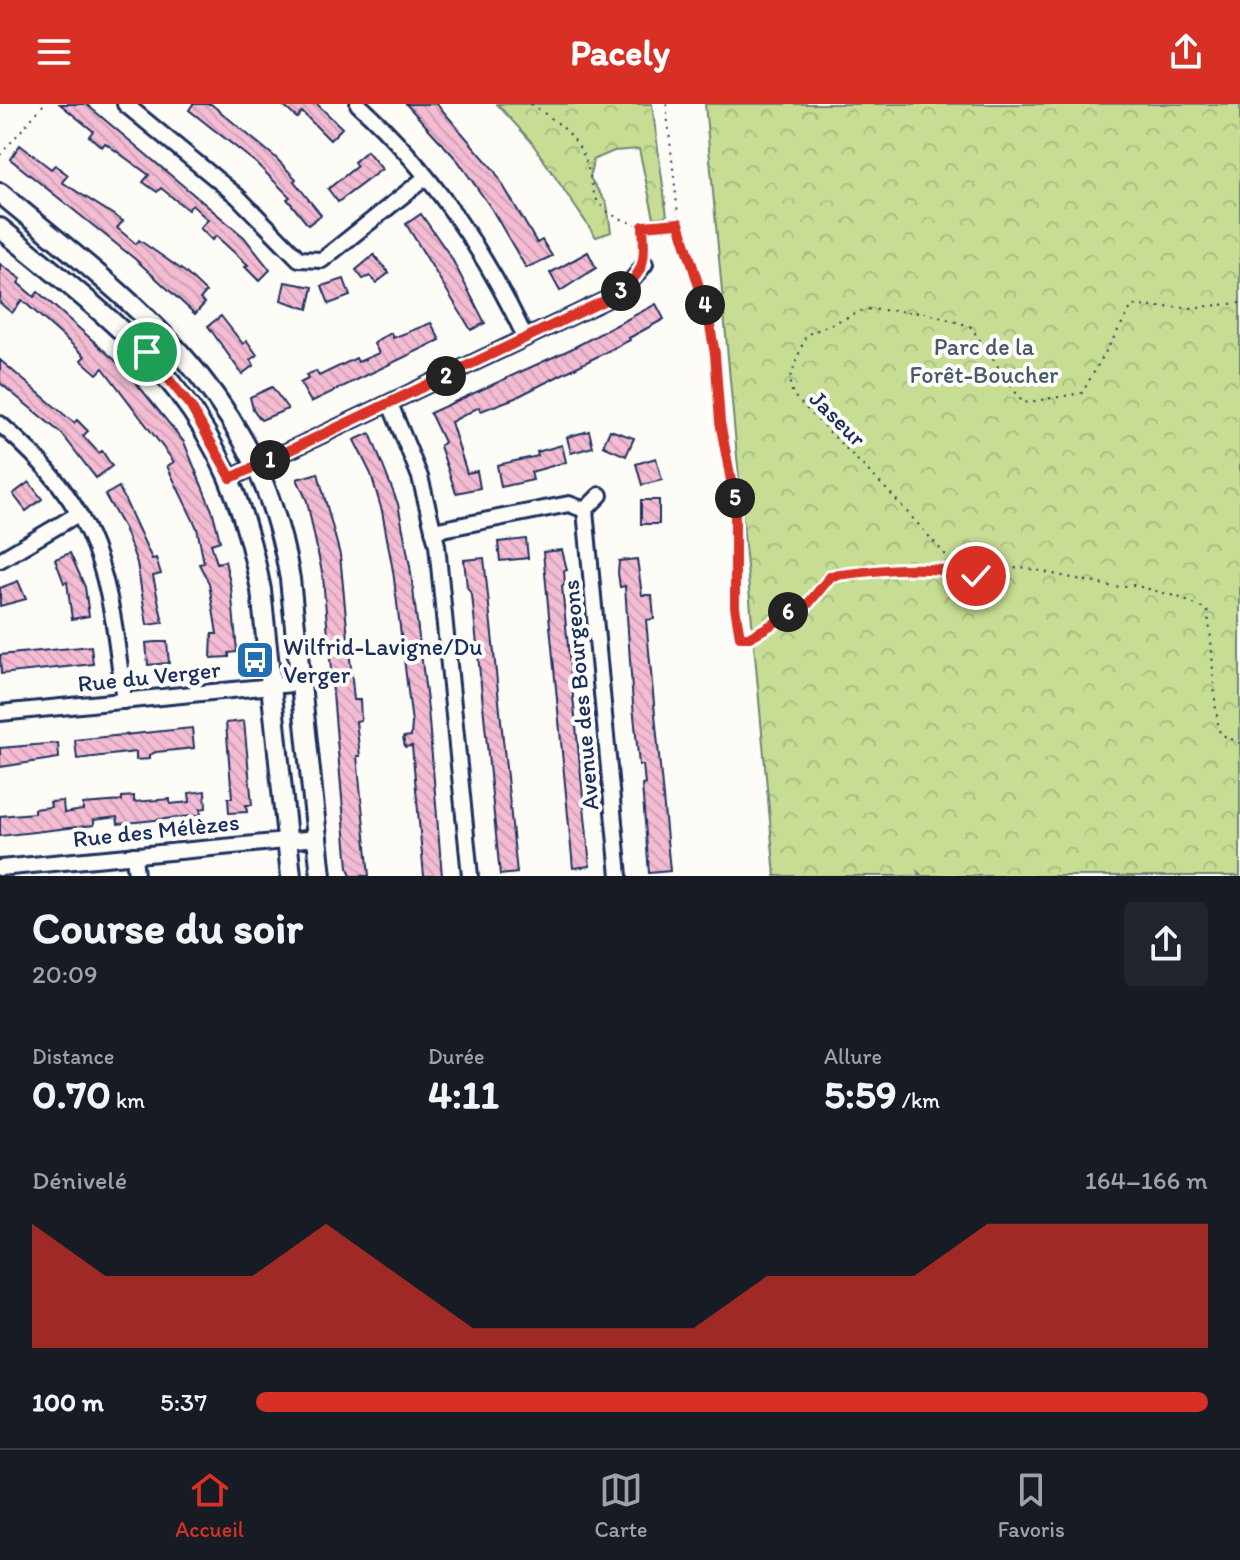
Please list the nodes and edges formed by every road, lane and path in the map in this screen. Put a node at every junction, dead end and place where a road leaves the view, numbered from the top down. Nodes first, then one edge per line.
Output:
1 (44, 104) edge
2 (125, 104) edge
3 (358, 104) edge
4 (531, 104) edge
5 (666, 104) edge
6 (0, 155) edge
7 (425, 178) junction
8 (0, 193) edge
9 (679, 223) junction
10 (643, 226) junction
11 (0, 228) edge
12 (645, 264) joint
13 (1240, 303) edge
14 (525, 337) junction
15 (390, 404) junction
16 (0, 424) edge
17 (257, 466) junction
18 (231, 478) junction
19 (600, 495) dead end
20 (585, 510) junction
21 (78, 514) junction
22 (433, 531) junction
23 (0, 560) edge
24 (961, 572) junction
25 (302, 683) junction
26 (271, 686) junction
27 (124, 701) junction
28 (0, 713) edge
29 (1240, 743) edge
30 (317, 838) junction
31 (288, 839) junction
32 (134, 855) junction
33 (0, 868) edge
34 (136, 876) edge
35 (291, 876) edge
36 (321, 876) edge
37 (470, 876) edge
38 (619, 876) edge

1 - 6 path
2 - 7 street
3 - 7 street
4 - 10 path
5 - 9 path
7 - 14 street
8 - 17 street
9 - 10 path
9 - 24 path
10 - 12 path
11 - 18 street
12 - 14 street
13 - 24 path, Jaseur
14 - 15 street
15 - 17 street
15 - 22 street
16 - 21 street
17 - 18 street
17 - 25 street
18 - 26 street
19 - 20 street
20 - 22 street
20 - 38 street, Avenue des Bourgeons
21 - 23 street
21 - 27 street
22 - 37 street
24 - 29 path
25 - 26 street, Rue du Verger
25 - 30 street
26 - 27 street, Rue du Verger
26 - 31 street
27 - 28 street, Rue du Verger
30 - 31 street, Rue des Mélèzes
30 - 36 street
31 - 32 street, Rue des Mélèzes
31 - 35 street
32 - 33 street, Rue des Mélèzes
32 - 34 street

